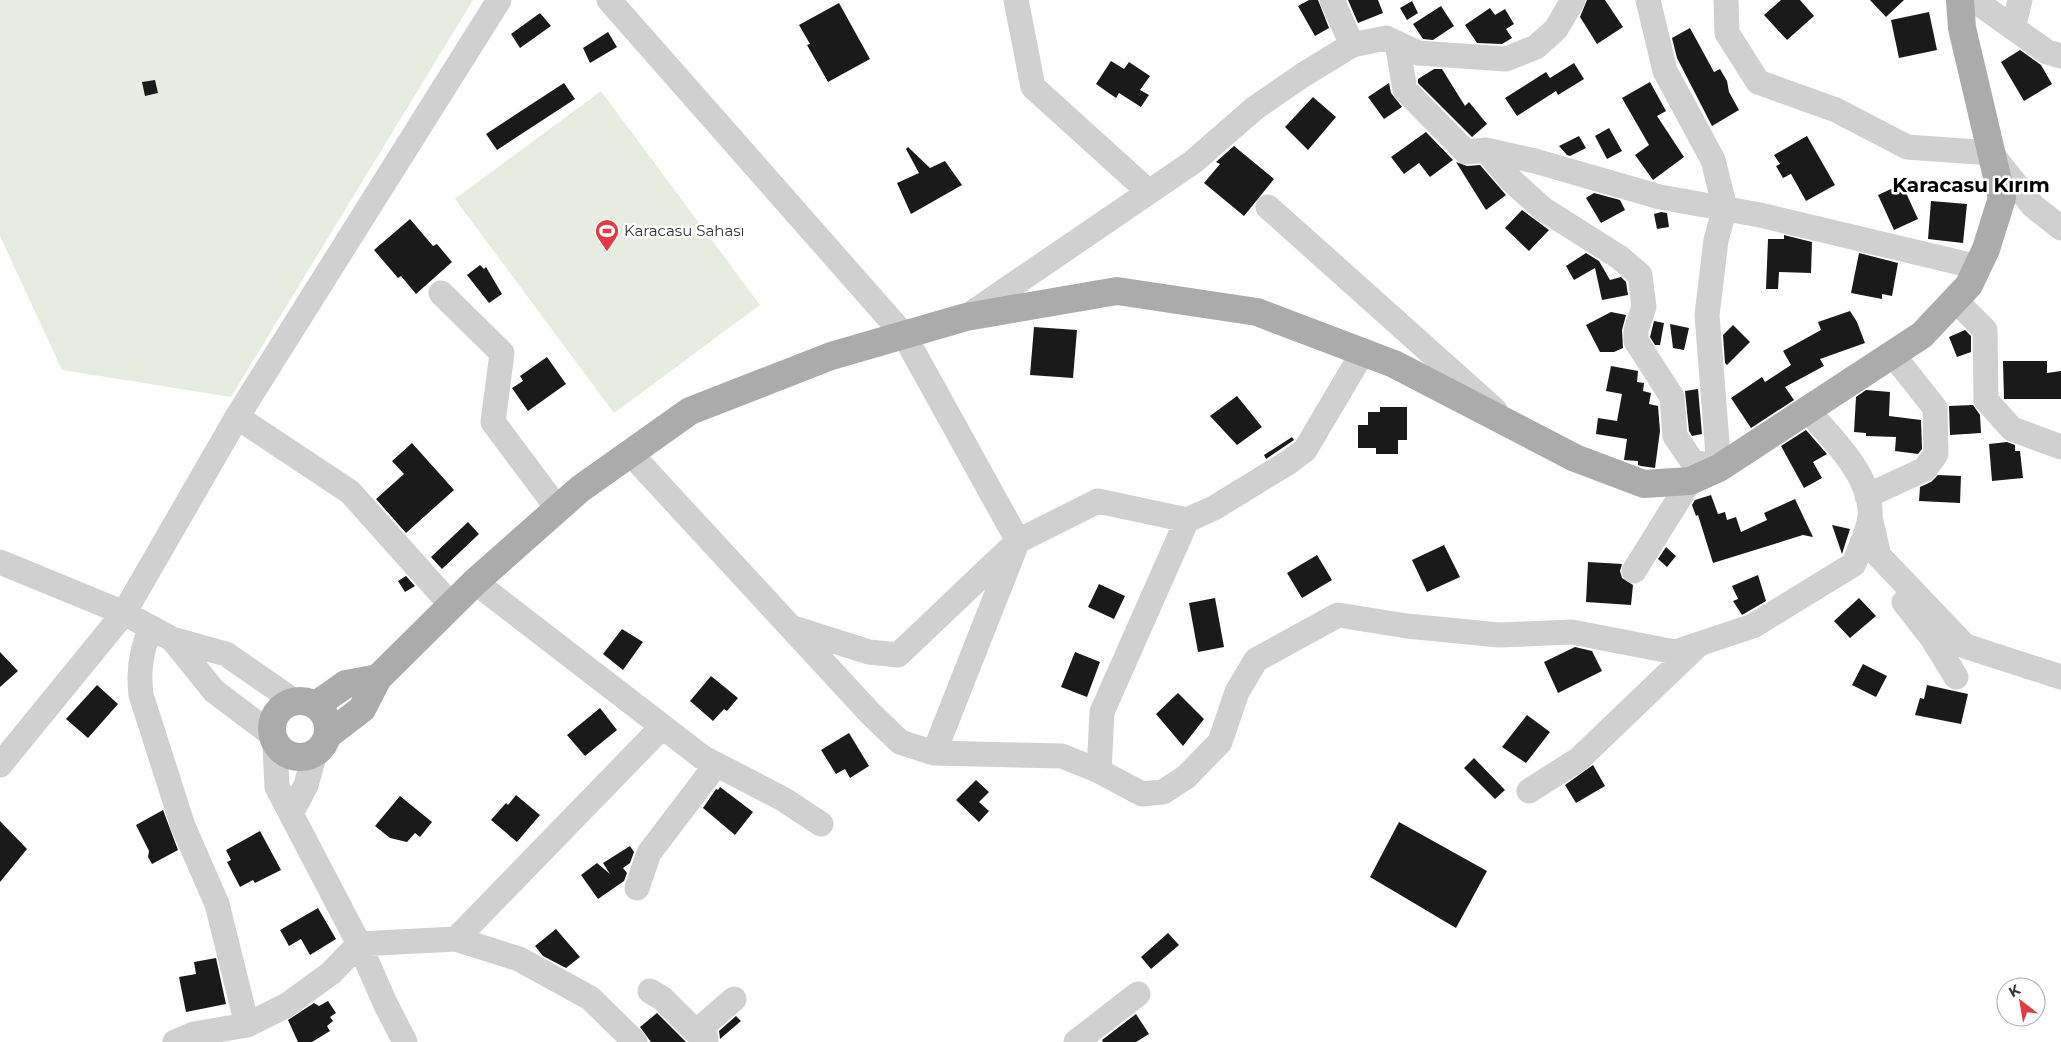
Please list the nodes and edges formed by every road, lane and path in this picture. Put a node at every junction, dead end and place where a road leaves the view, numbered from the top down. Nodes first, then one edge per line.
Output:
1 (499, 0) edge
2 (609, 0) edge
3 (1016, 0) edge
4 (1332, 0) edge
5 (1573, 0) edge
6 (1648, 0) edge
7 (1726, 0) edge
8 (1960, 0) edge
9 (1974, 0) edge
10 (2020, 0) edge
11 (2013, 28) junction
12 (1397, 43) junction
13 (1352, 45) junction
14 (2061, 56) edge
15 (1486, 150) junction
16 (1991, 153) junction
17 (1148, 192) junction
18 (1268, 207) dead end
19 (1725, 208) junction
20 (2061, 228) edge
21 (1978, 267) junction
22 (441, 293) dead end
23 (1955, 300) junction
24 (966, 317) junction
25 (904, 335) junction
26 (1363, 352) junction
27 (1893, 355) junction
28 (1808, 410) junction
29 (238, 417) junction
30 (1510, 424) junction
31 (2061, 446) edge
32 (630, 453) junction
33 (1719, 468) junction
34 (1690, 481) junction
35 (1868, 506) junction
36 (558, 508) junction
37 (1187, 520) junction
38 (1018, 541) junction
39 (1880, 556) junction
40 (0, 562) edge
41 (1634, 571) dead end
42 (475, 582) junction
43 (452, 606) junction
44 (124, 614) junction
45 (790, 627) junction
46 (161, 633) junction
47 (1699, 645) junction
48 (1956, 677) dead end
49 (2061, 677) edge
50 (378, 678) junction
51 (305, 703) junction
52 (662, 727) junction
53 (273, 739) junction
54 (322, 744) junction
55 (934, 753) junction
56 (716, 765) junction
57 (0, 766) edge
58 (1099, 771) junction
59 (1529, 791) dead end
60 (291, 814) junction
61 (821, 824) dead end
62 (637, 888) dead end
63 (456, 939) junction
64 (359, 944) junction
65 (650, 991) dead end
66 (1138, 994) dead end
67 (734, 999) dead end
68 (247, 1026) junction
69 (218, 1036) edge
70 (175, 1042) edge
71 (405, 1042) edge
72 (635, 1042) edge
73 (706, 1042) edge
74 (1076, 1042) edge

1 - 29 street
2 - 25 street
3 - 17 street
4 - 13 street
5 - 12 street
6 - 19 street
7 - 16 street
8 - 16 main road
9 - 11 street
10 - 11 street
11 - 14 street
12 - 13 street
12 - 15 street
13 - 17 street
15 - 19 street
15 - 33 street
16 - 20 street
16 - 21 main road
17 - 24 street
18 - 30 street
19 - 21 street
19 - 33 street
21 - 23 main road
22 - 36 street
23 - 27 main road
23 - 31 street
24 - 25 main road
24 - 26 main road
25 - 32 main road
25 - 38 street
26 - 30 main road
26 - 37 street
27 - 28 main road
27 - 35 street
28 - 33 main road
28 - 35 street
29 - 43 street
29 - 44 street
30 - 34 main road
32 - 36 main road
32 - 45 street
33 - 34 main road
34 - 41 street
35 - 39 street
35 - 47 street
36 - 42 main road
37 - 38 street
37 - 58 street
38 - 45 street
38 - 55 street
39 - 48 street
39 - 49 street
40 - 44 street
42 - 43 main road
42 - 52 street
43 - 50 main road
44 - 46 street
44 - 57 street
45 - 55 street
46 - 51 street
46 - 53 street
46 - 68 street
47 - 58 street
47 - 59 street
50 - 51 main road
50 - 54 main road
51 - 53 main road
51 - 54 main road
52 - 56 street
52 - 63 street
53 - 54 main road
53 - 60 street
54 - 60 street
55 - 58 street
56 - 61 street
56 - 62 street
60 - 64 street
63 - 64 street
63 - 72 street
64 - 68 street
64 - 71 street
65 - 73 street
66 - 74 street
67 - 73 street
68 - 69 street
69 - 70 street

